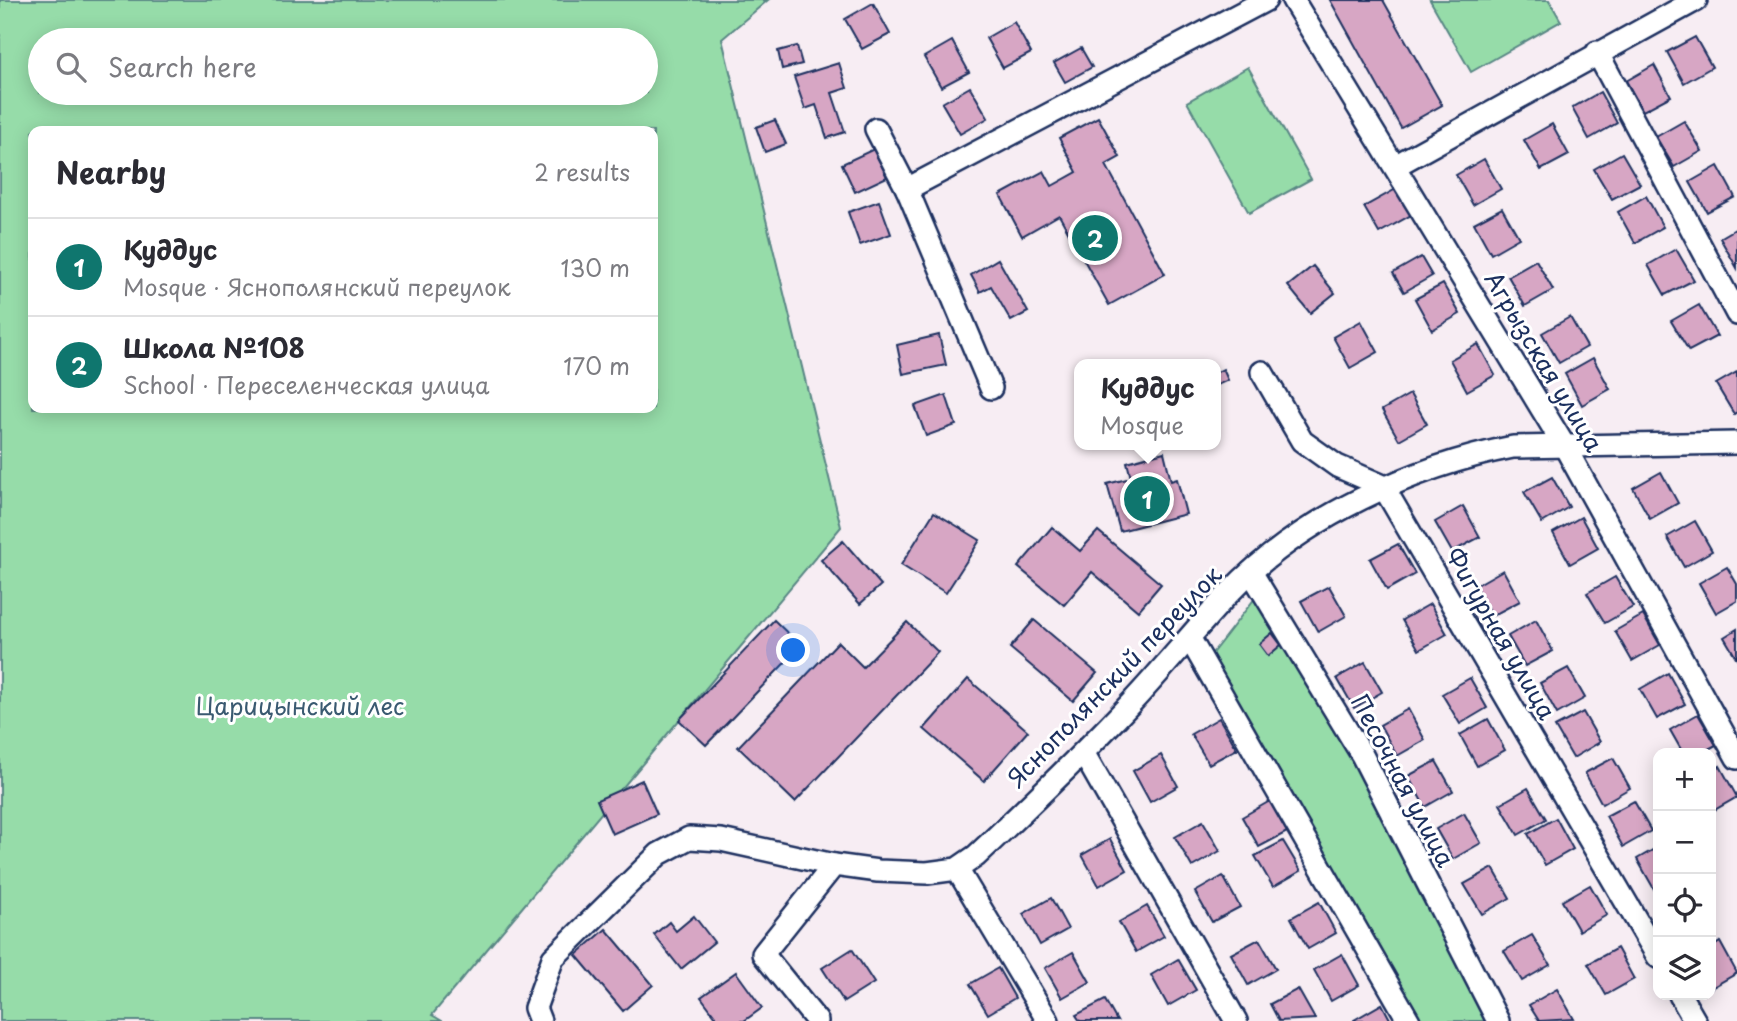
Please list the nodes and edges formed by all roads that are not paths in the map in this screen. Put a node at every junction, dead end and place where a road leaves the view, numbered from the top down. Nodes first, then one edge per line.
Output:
1 (1266, 0) edge
2 (1293, 0) edge
3 (1696, 0) edge
4 (1597, 52) junction
5 (876, 130) dead end
6 (1395, 166) junction
7 (907, 189) junction
8 (1737, 314) edge
9 (1262, 372) dead end
10 (991, 388) dead end
11 (1737, 443) edge
12 (1564, 447) junction
13 (1383, 486) junction
14 (1251, 572) junction
15 (1191, 639) junction
16 (1084, 754) junction
17 (1737, 758) edge
18 (834, 865) junction
19 (957, 869) junction
20 (1653, 948) edge
21 (1683, 1000) edge
22 (540, 1021) edge
23 (817, 1021) edge
24 (1048, 1021) edge
25 (1236, 1021) edge
26 (1409, 1021) edge
27 (1498, 1021) edge
28 (1695, 1021) edge

1 - 7 street
2 - 6 street, Агрызская улица
3 - 4 street
4 - 6 street
4 - 8 street
5 - 7 street
6 - 12 street, Агрызская улица
7 - 10 street
9 - 13 street
11 - 12 street, Яснополянский переулок
12 - 13 street, Яснополянский переулок
12 - 17 street, Агрызская улица
13 - 14 street, Яснополянский переулок
13 - 20 street, Фигурная улица
14 - 15 street, Яснополянский переулок
14 - 27 street, Песочная улица
15 - 16 street, Яснополянский переулок
15 - 26 street
16 - 19 street, Яснополянский переулок
16 - 25 street
18 - 19 street
18 - 22 street
18 - 23 street
19 - 24 street
21 - 28 street

